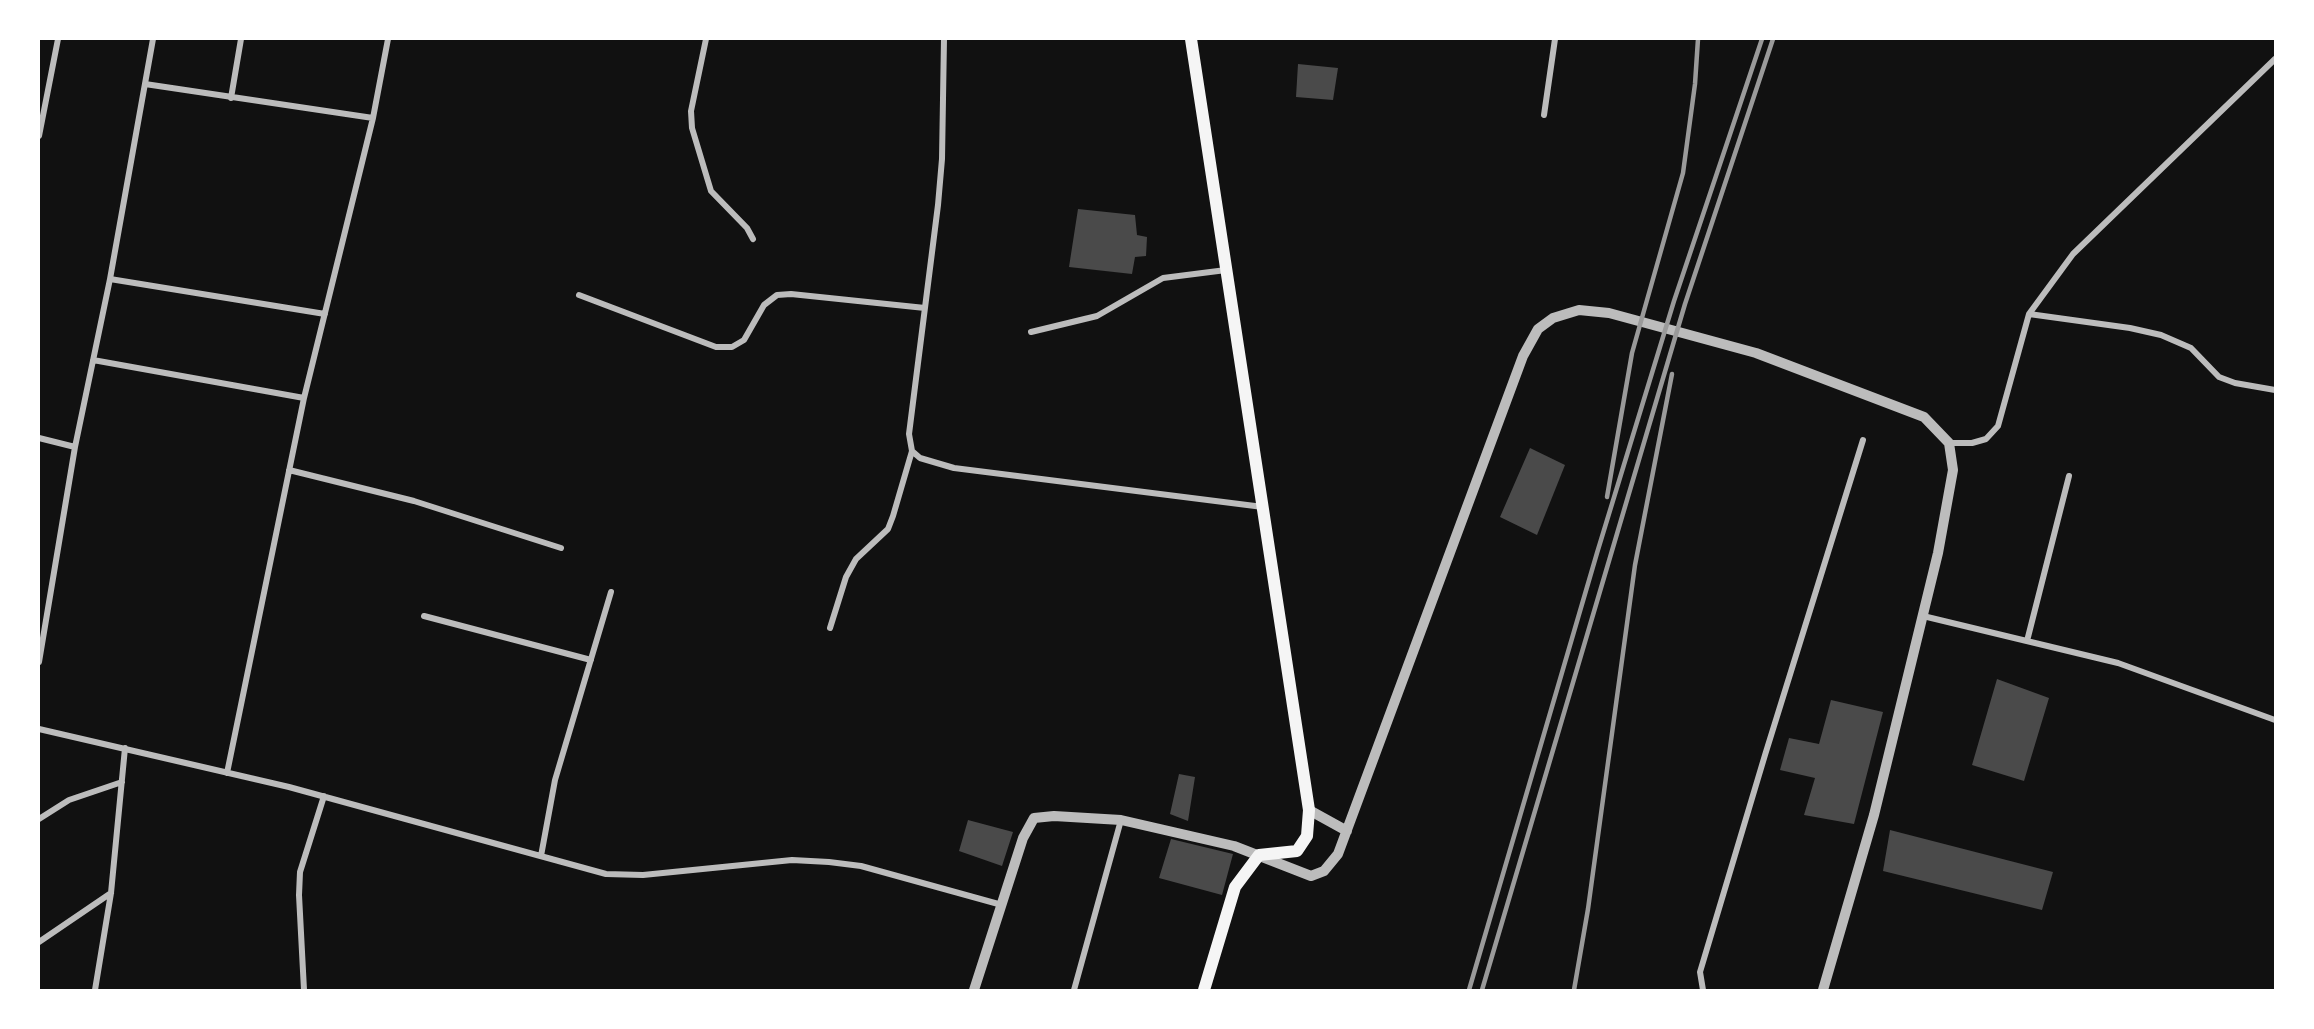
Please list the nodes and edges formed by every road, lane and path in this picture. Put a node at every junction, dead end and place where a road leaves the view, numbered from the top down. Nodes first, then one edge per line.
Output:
1 (58, 39) edge
2 (153, 39) edge
3 (241, 39) edge
4 (388, 39) edge
5 (706, 39) edge
6 (944, 39) edge
7 (1191, 39) edge
8 (1555, 39) edge
9 (2275, 59) edge
10 (145, 84) junction
11 (231, 98) junction
12 (1544, 116) dead end
13 (373, 118) junction
14 (39, 136) edge
15 (753, 239) dead end
16 (1226, 270) junction
17 (110, 279) junction
18 (579, 295) dead end
19 (925, 308) junction
20 (325, 314) junction
21 (2029, 314) junction
22 (1031, 332) dead end
23 (93, 360) junction
24 (2275, 390) edge
25 (304, 398) junction
26 (39, 438) edge
27 (1863, 440) dead end
28 (1949, 443) junction
29 (75, 447) junction
30 (912, 451) junction
31 (289, 470) junction
32 (2069, 476) dead end
33 (1263, 507) junction
34 (561, 548) dead end
35 (611, 592) dead end
36 (424, 616) dead end
37 (1923, 616) junction
38 (830, 628) dead end
39 (2027, 641) junction
40 (591, 660) junction
41 (39, 662) edge
42 (2275, 720) edge
43 (39, 729) edge
44 (125, 748) junction
45 (227, 773) junction
46 (122, 782) junction
47 (324, 796) junction
48 (1309, 810) junction
49 (39, 819) edge
50 (1121, 820) junction
51 (1347, 831) junction
52 (1259, 855) junction
53 (541, 856) junction
54 (111, 893) junction
55 (1002, 905) junction
56 (39, 942) edge
57 (94, 990) edge
58 (304, 990) edge
59 (974, 990) edge
60 (1074, 990) edge
61 (1204, 990) edge
62 (1703, 990) edge
63 (1823, 990) edge

1 - 14 street
2 - 10 street
3 - 11 street
4 - 13 street
5 - 15 street
6 - 19 street
7 - 16 main road
8 - 12 street
9 - 21 street
10 - 11 street
10 - 17 street
11 - 13 street
13 - 20 street
16 - 22 street
16 - 33 main road
17 - 20 street
17 - 23 street
18 - 19 street
19 - 30 street
20 - 25 street
21 - 24 street
21 - 28 street
23 - 25 street
23 - 29 street
25 - 31 street
26 - 29 street
27 - 62 street
28 - 37 street
28 - 51 street
29 - 41 street
30 - 33 street
30 - 38 street
31 - 34 street
31 - 45 street
32 - 39 street
33 - 48 main road
35 - 40 street
36 - 40 street
37 - 39 street
37 - 63 street
39 - 42 street
40 - 53 street
43 - 44 street
44 - 45 street
44 - 46 street
45 - 47 street
46 - 49 street
46 - 54 street
47 - 53 street
47 - 58 street
48 - 51 street
48 - 52 main road
50 - 52 street
50 - 55 street
50 - 60 street
51 - 52 street
52 - 61 main road
53 - 55 street
54 - 56 street
54 - 57 street
55 - 59 street

